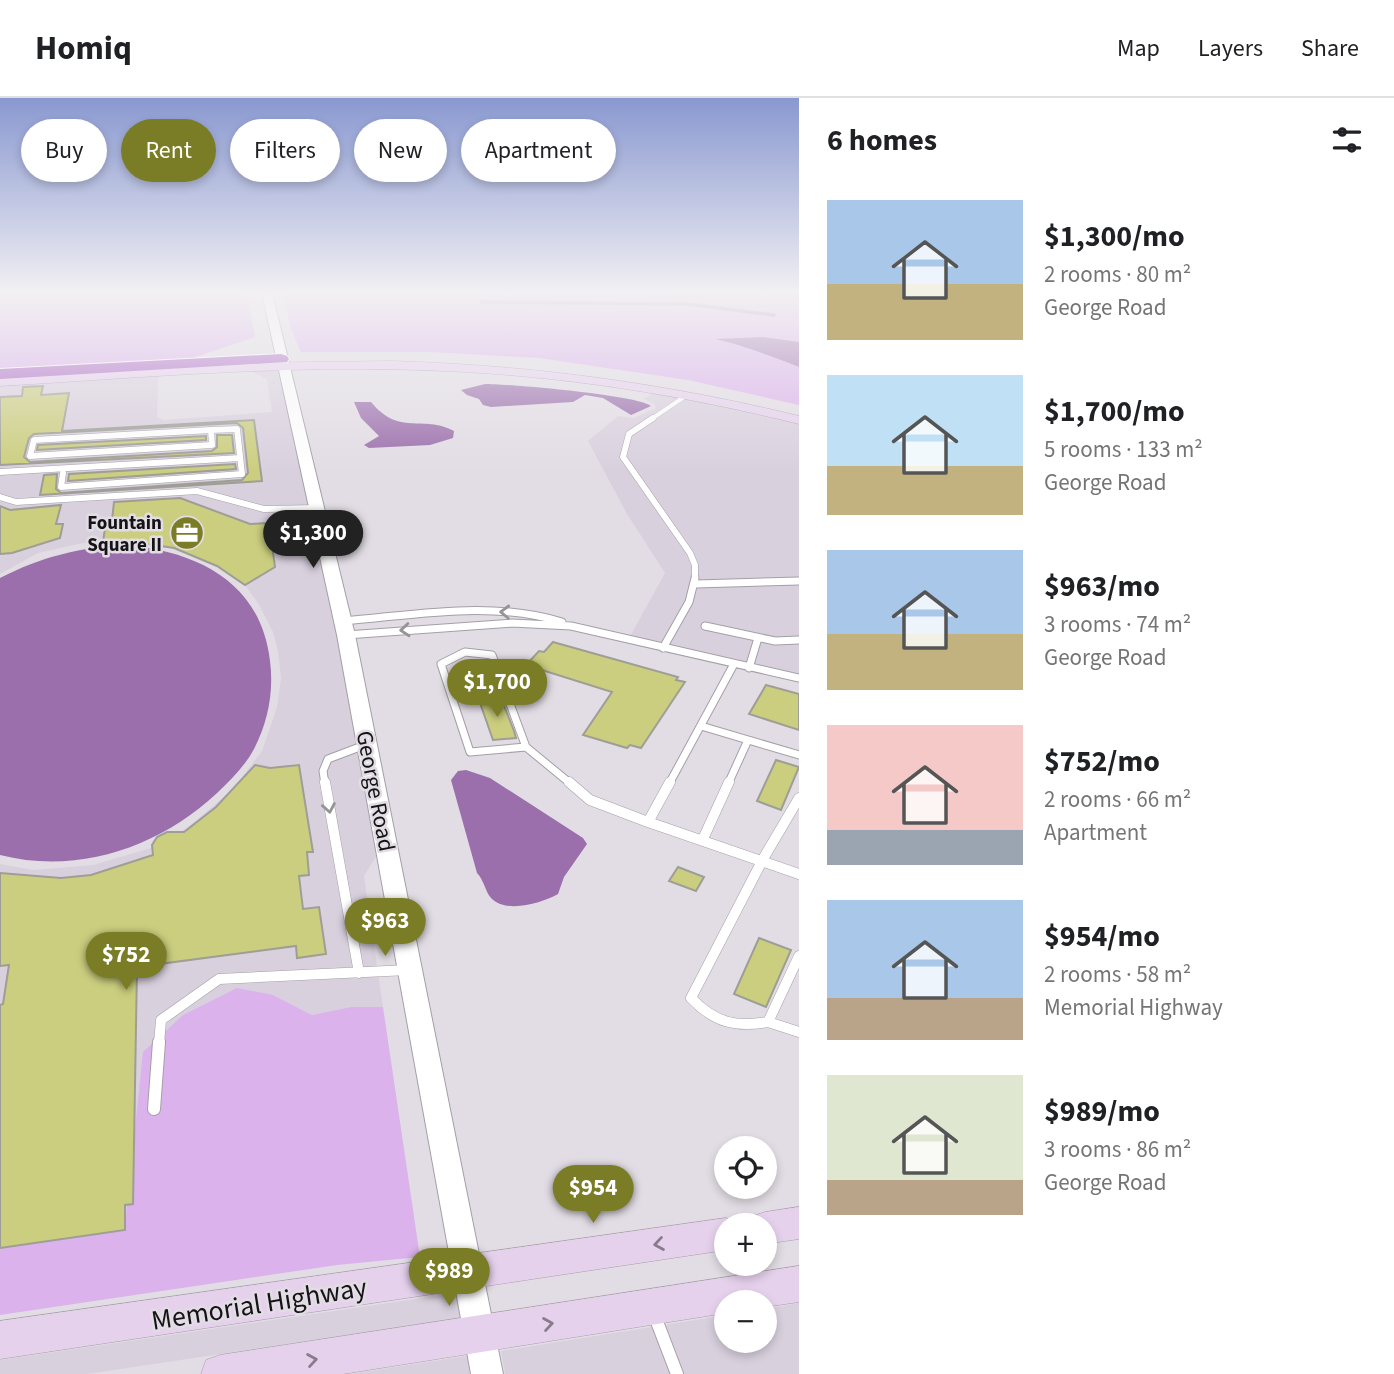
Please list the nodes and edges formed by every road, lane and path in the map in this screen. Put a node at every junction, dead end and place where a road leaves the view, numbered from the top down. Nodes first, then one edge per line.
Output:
1 (279, 353) edge
2 (281, 363) junction
3 (0, 374) edge
4 (0, 382) edge
5 (687, 395) junction
6 (799, 410) edge
7 (799, 420) edge
8 (211, 430) junction
9 (240, 458) junction
10 (0, 472) edge
11 (63, 473) dead end
12 (0, 497) edge
13 (318, 508) junction
14 (799, 581) edge
15 (696, 584) junction
16 (571, 626) junction
17 (705, 626) dead end
18 (345, 628) junction
19 (758, 638) junction
20 (799, 640) edge
21 (663, 648) junction
22 (734, 664) junction
23 (749, 667) junction
24 (799, 678) edge
25 (701, 726) junction
26 (748, 740) junction
27 (367, 744) junction
28 (526, 747) junction
29 (799, 755) edge
30 (799, 797) edge
31 (648, 822) junction
32 (704, 839) junction
33 (763, 859) junction
34 (799, 874) edge
35 (799, 956) edge
36 (411, 970) junction
37 (359, 973) junction
38 (794, 984) edge
39 (768, 1022) junction
40 (799, 1032) edge
41 (154, 1109) dead end
42 (799, 1223) edge
43 (777, 1226) edge
44 (714, 1236) edge
45 (469, 1272) junction
46 (799, 1284) edge
47 (652, 1308) junction
48 (480, 1334) junction
49 (0, 1340) edge
50 (220, 1374) edge
51 (487, 1374) edge
52 (677, 1374) edge

1 - 2 street, George Road
2 - 3 highway
2 - 4 main road
2 - 5 main road
2 - 6 main road
2 - 13 street, George Road
5 - 7 main road
5 - 15 lane
8 - 8 lane
8 - 9 lane
9 - 10 lane
9 - 11 lane
12 - 13 lane
13 - 18 street, George Road
14 - 15 lane
15 - 21 lane
16 -> 18 lane
16 -> 18 lane
16 - 21 lane
17 - 19 lane
18 - 27 street, George Road
19 - 20 lane
19 - 23 lane
21 - 22 lane
22 - 23 lane
22 - 25 lane
23 - 24 lane
25 - 26 lane
25 - 31 lane
26 - 29 lane
26 - 32 lane
27 - 36 street, George Road
27 -> 37 lane
28 - 28 lane
28 - 31 lane
30 - 33 lane
31 - 32 lane
32 - 33 lane
33 - 34 lane
33 - 39 lane
35 - 38 lane
36 - 37 lane
36 - 45 street, George Road
37 - 41 lane
38 - 39 lane
39 - 40 lane
42 - 43 main road
44 -> 45 main road, Memorial Highway
45 - 48 street, George Road
45 - 49 main road, Memorial Highway
46 - 47 main road
48 -> 47 main road
47 - 52 lane
50 -> 48 main road
48 - 51 street, George Road

